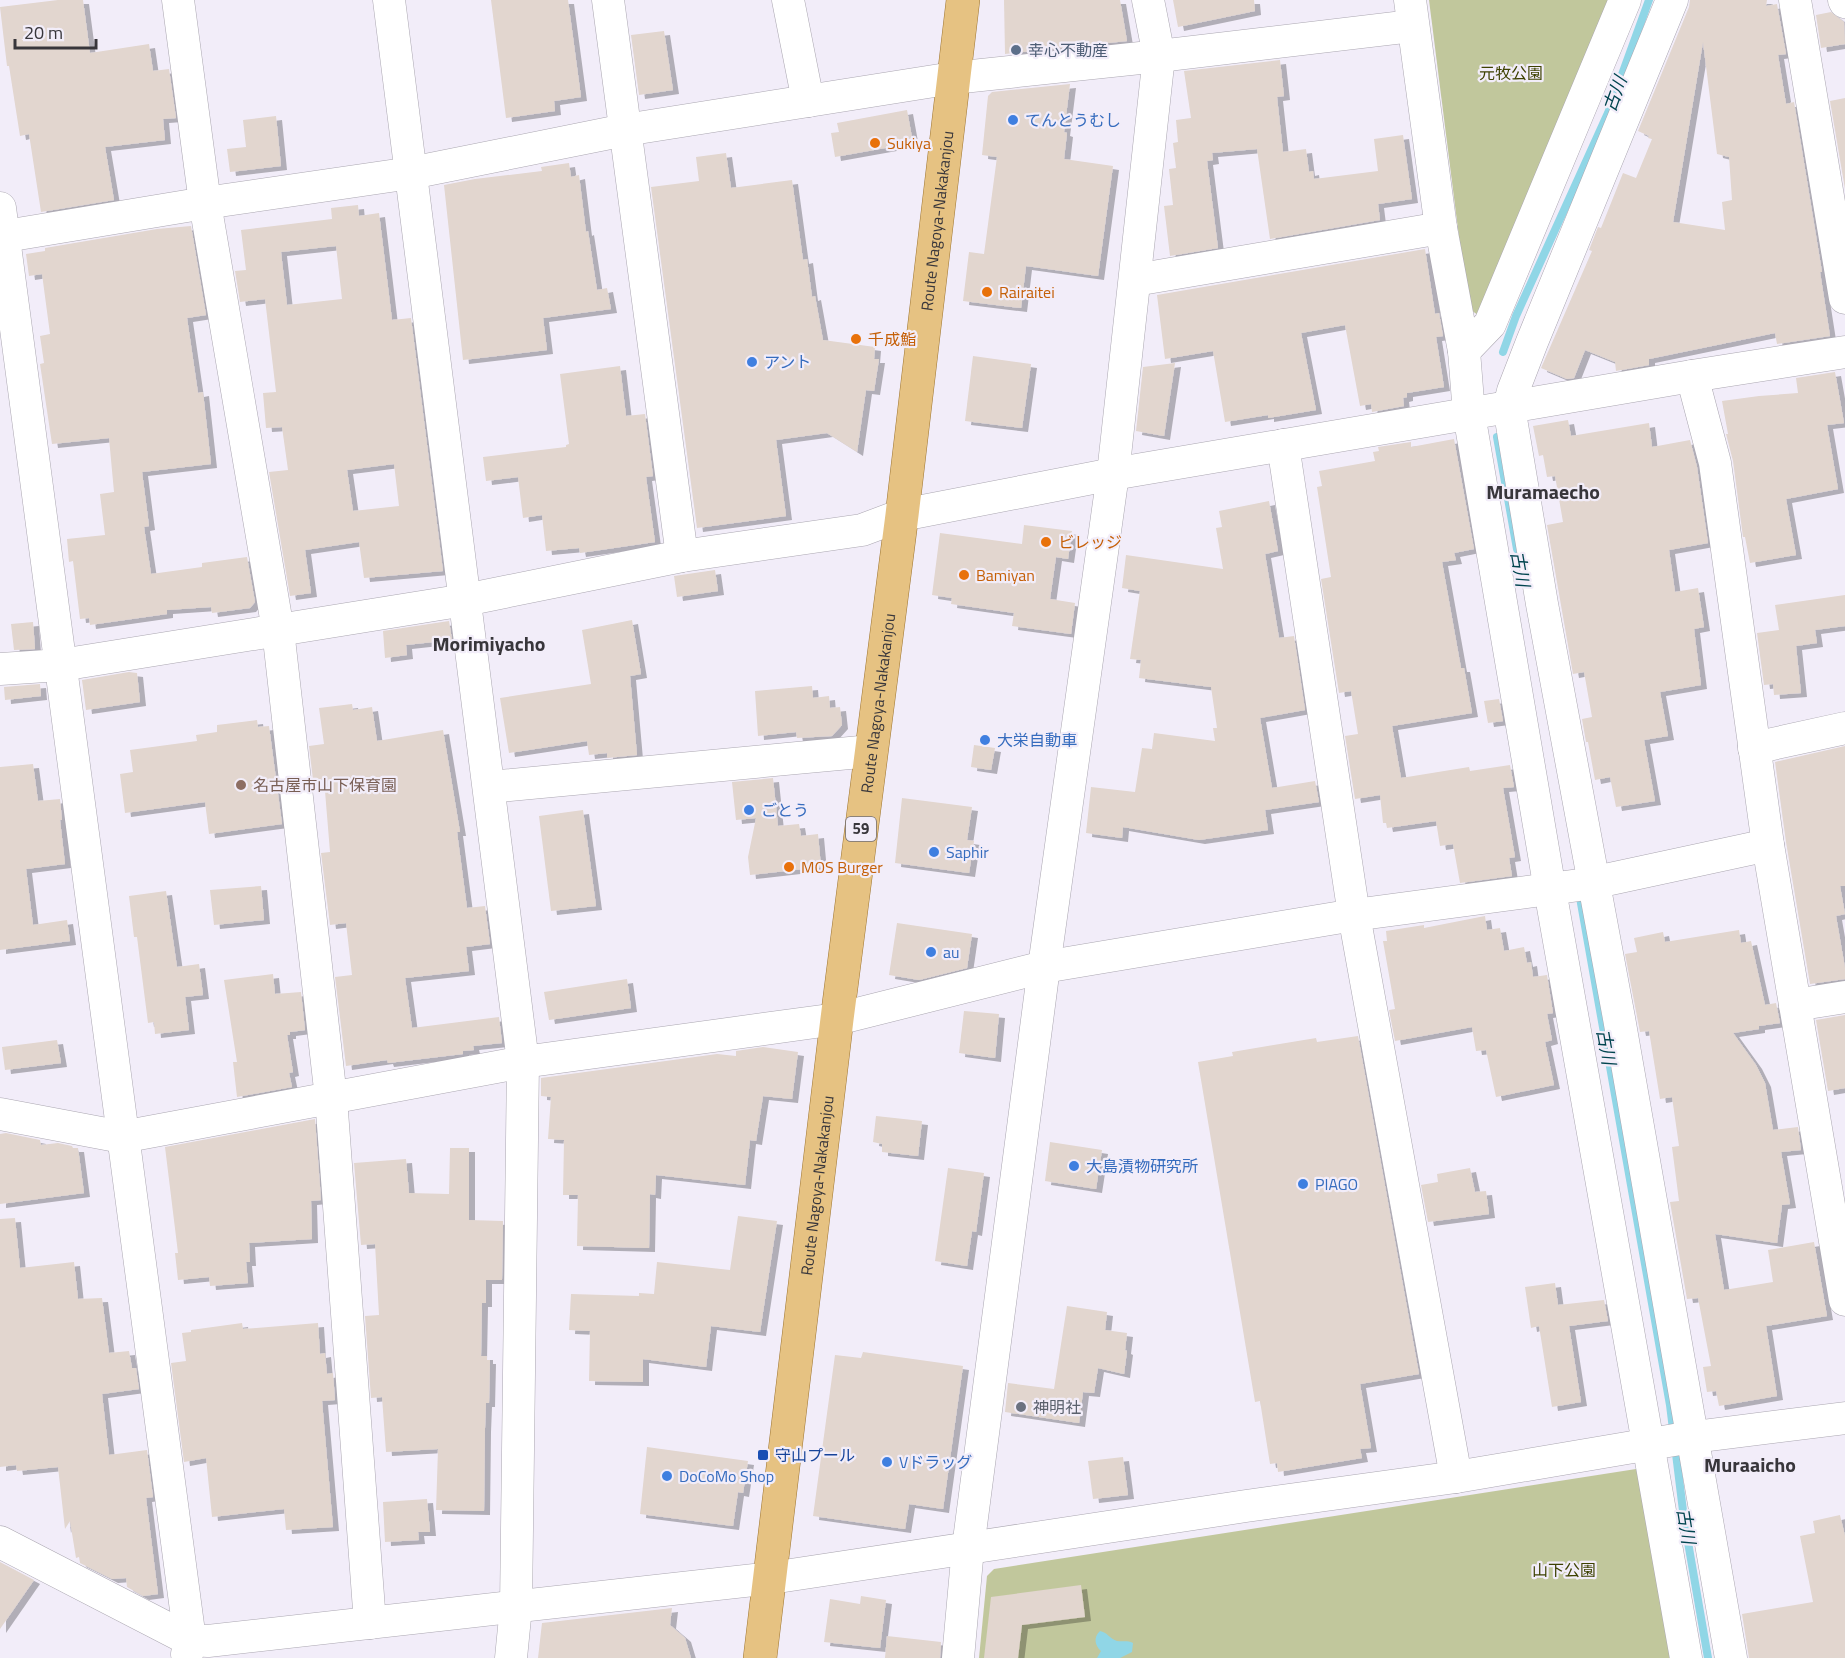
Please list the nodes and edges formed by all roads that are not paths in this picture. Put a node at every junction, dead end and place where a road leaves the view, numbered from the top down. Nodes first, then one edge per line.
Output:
1 (178, 0) edge
2 (389, 0) edge
3 (608, 0) edge
4 (788, 0) edge
5 (963, 0) edge
6 (1148, 0) edge
7 (1625, 0) edge
8 (1672, 0) edge
9 (1795, 0) edge
10 (1411, 13) edge
11 (1159, 56) junction
12 (953, 78) junction
13 (808, 101) junction
14 (625, 130) junction
15 (411, 173) junction
16 (205, 203) junction
17 (1, 228) edge
18 (1441, 228) junction
19 (1135, 279) junction
20 (1845, 298) edge
21 (1464, 351) junction
22 (1845, 352) edge
23 (1692, 376) junction
24 (1509, 407) junction
25 (1469, 414) junction
26 (1283, 445) junction
27 (1113, 474) junction
28 (902, 515) junction
29 (682, 556) junction
30 (465, 600) junction
31 (278, 630) junction
32 (61, 665) junction
33 (0, 669) edge
34 (1845, 728) edge
35 (1754, 748) junction
36 (871, 751) junction
37 (489, 787) junction
38 (1768, 845) junction
39 (1573, 886) junction
40 (1354, 915) junction
41 (1044, 967) junction
42 (1845, 997) edge
43 (1795, 1005) junction
44 (837, 1019) junction
45 (524, 1062) junction
46 (331, 1098) junction
47 (0, 1114) edge
48 (122, 1137) junction
49 (1845, 1300) edge
50 (1845, 1418) edge
51 (1690, 1438) junction
52 (1652, 1444) junction
53 (1456, 1477) junction
54 (0, 1542) edge
55 (968, 1548) junction
56 (771, 1578) junction
57 (516, 1607) junction
58 (370, 1623) junction
59 (188, 1649) edge
60 (511, 1658) edge
61 (760, 1658) edge
62 (958, 1658) edge
63 (1686, 1658) edge
64 (1731, 1658) edge

1 - 16 street
2 - 15 street
3 - 14 street
4 - 13 street
5 - 12 main road, Route Nagoya-Nakakanjou / 59
6 - 11 street
7 - 21 street
8 - 24 street
9 - 20 street
10 - 11 street
10 - 18 street
11 - 12 street
11 - 19 street
12 - 13 street
12 - 28 main road, Route Nagoya-Nakakanjou / 59
13 - 14 street
14 - 15 street
14 - 29 street
15 - 16 street
15 - 30 street
16 - 17 street
16 - 31 street
17 - 32 street
18 - 19 street
18 - 21 street
19 - 27 street
21 - 25 street
22 - 23 street
23 - 24 street
23 - 35 street
24 - 25 street
24 - 39 street
25 - 26 street
25 - 39 street
26 - 27 street
26 - 40 street
27 - 28 street
27 - 41 street
28 - 29 street
28 - 36 main road, Route Nagoya-Nakakanjou / 59
29 - 30 street
30 - 31 street
30 - 37 street
31 - 32 street
31 - 46 street
32 - 33 street
32 - 48 street
34 - 35 street
35 - 38 street
36 - 37 street
36 - 44 main road, Route Nagoya-Nakakanjou / 59
37 - 45 street
38 - 39 street
38 - 43 street
39 - 40 street
39 - 51 street
39 - 52 street
40 - 41 street
40 - 53 street
41 - 44 street
41 - 55 street
42 - 43 street
43 - 49 street
44 - 45 street
44 - 56 main road, Route Nagoya-Nakakanjou / 59
45 - 46 street
45 - 57 street
46 - 48 street
46 - 58 street
47 - 48 street
48 - 59 street
50 - 51 street
51 - 52 street
51 - 64 street
52 - 53 street
52 - 63 street
53 - 55 street
54 - 59 street
55 - 56 street
55 - 62 street
56 - 57 street
56 - 61 main road, Route Nagoya-Nakakanjou / 59
57 - 58 street
57 - 60 street
58 - 59 street

